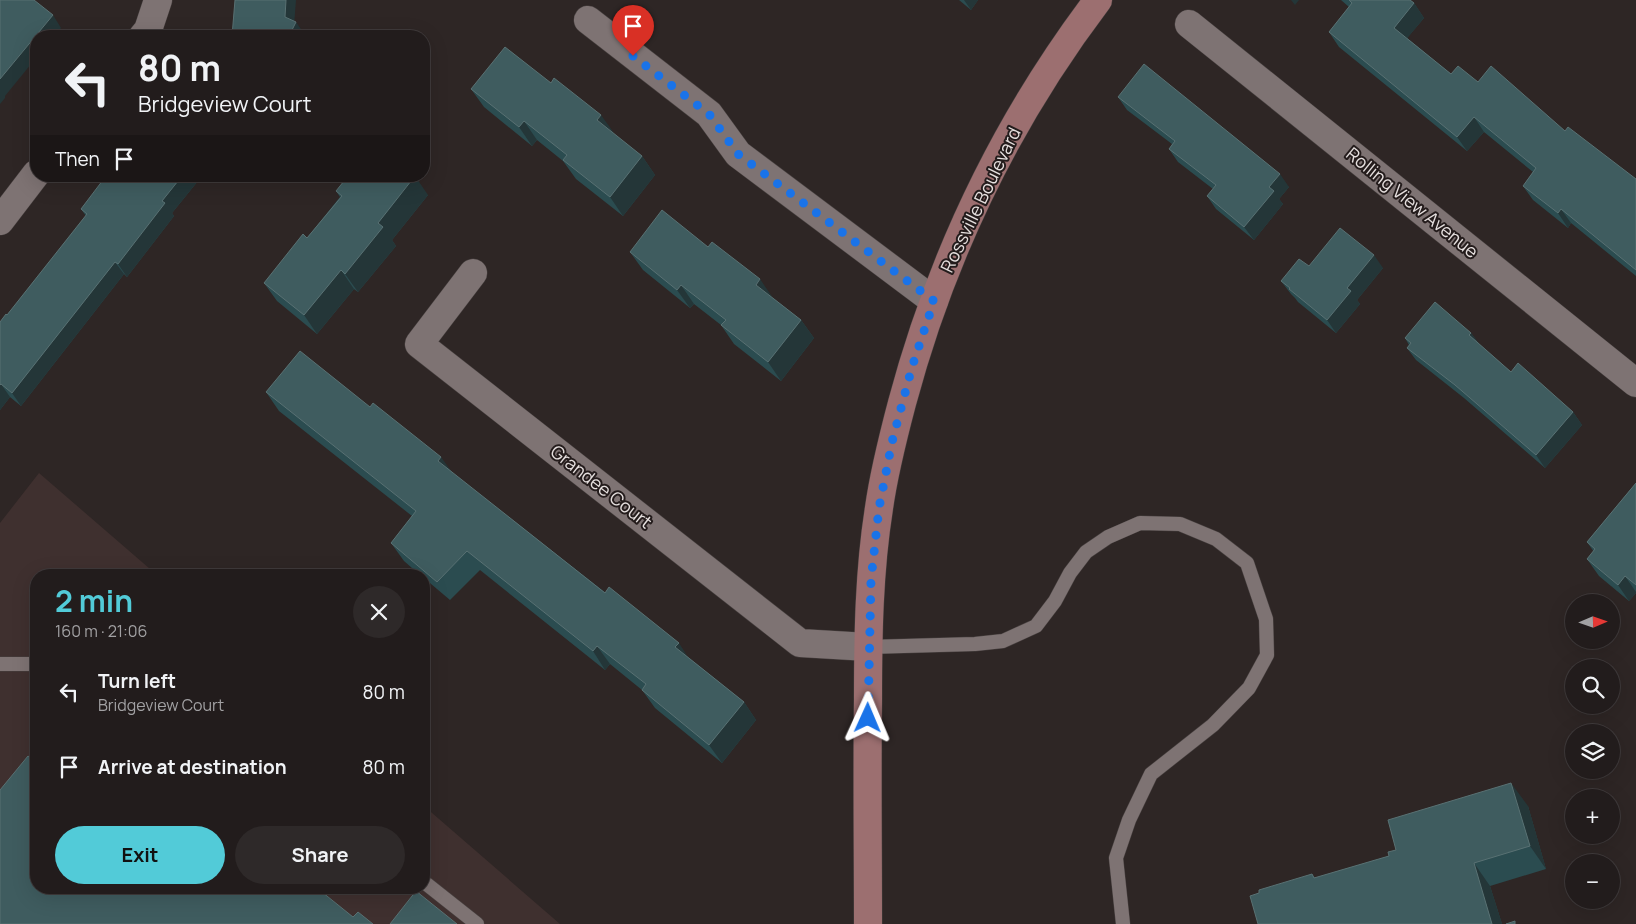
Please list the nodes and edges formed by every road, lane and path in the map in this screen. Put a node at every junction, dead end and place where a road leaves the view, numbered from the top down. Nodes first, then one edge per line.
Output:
1 (158, 0) edge
2 (1098, 0) edge
3 (588, 20) dead end
4 (1189, 24) dead end
5 (148, 30) edge
6 (30, 182) edge
7 (0, 221) edge
8 (473, 273) dead end
9 (934, 301) junction
10 (1636, 383) edge
11 (868, 646) junction
12 (0, 664) edge
13 (30, 664) edge
14 (430, 887) edge
15 (476, 924) edge
16 (868, 924) edge
17 (1123, 924) edge

1 - 5 street
2 - 9 main road, Rossville Boulevard
3 - 9 street
4 - 10 street, Rolling View Avenue
6 - 7 street
8 - 11 street, Grandee Court
9 - 11 main road, Rossville Boulevard
11 - 16 main road, Rossville Boulevard
11 - 17 lane
12 - 13 lane
14 - 15 lane

